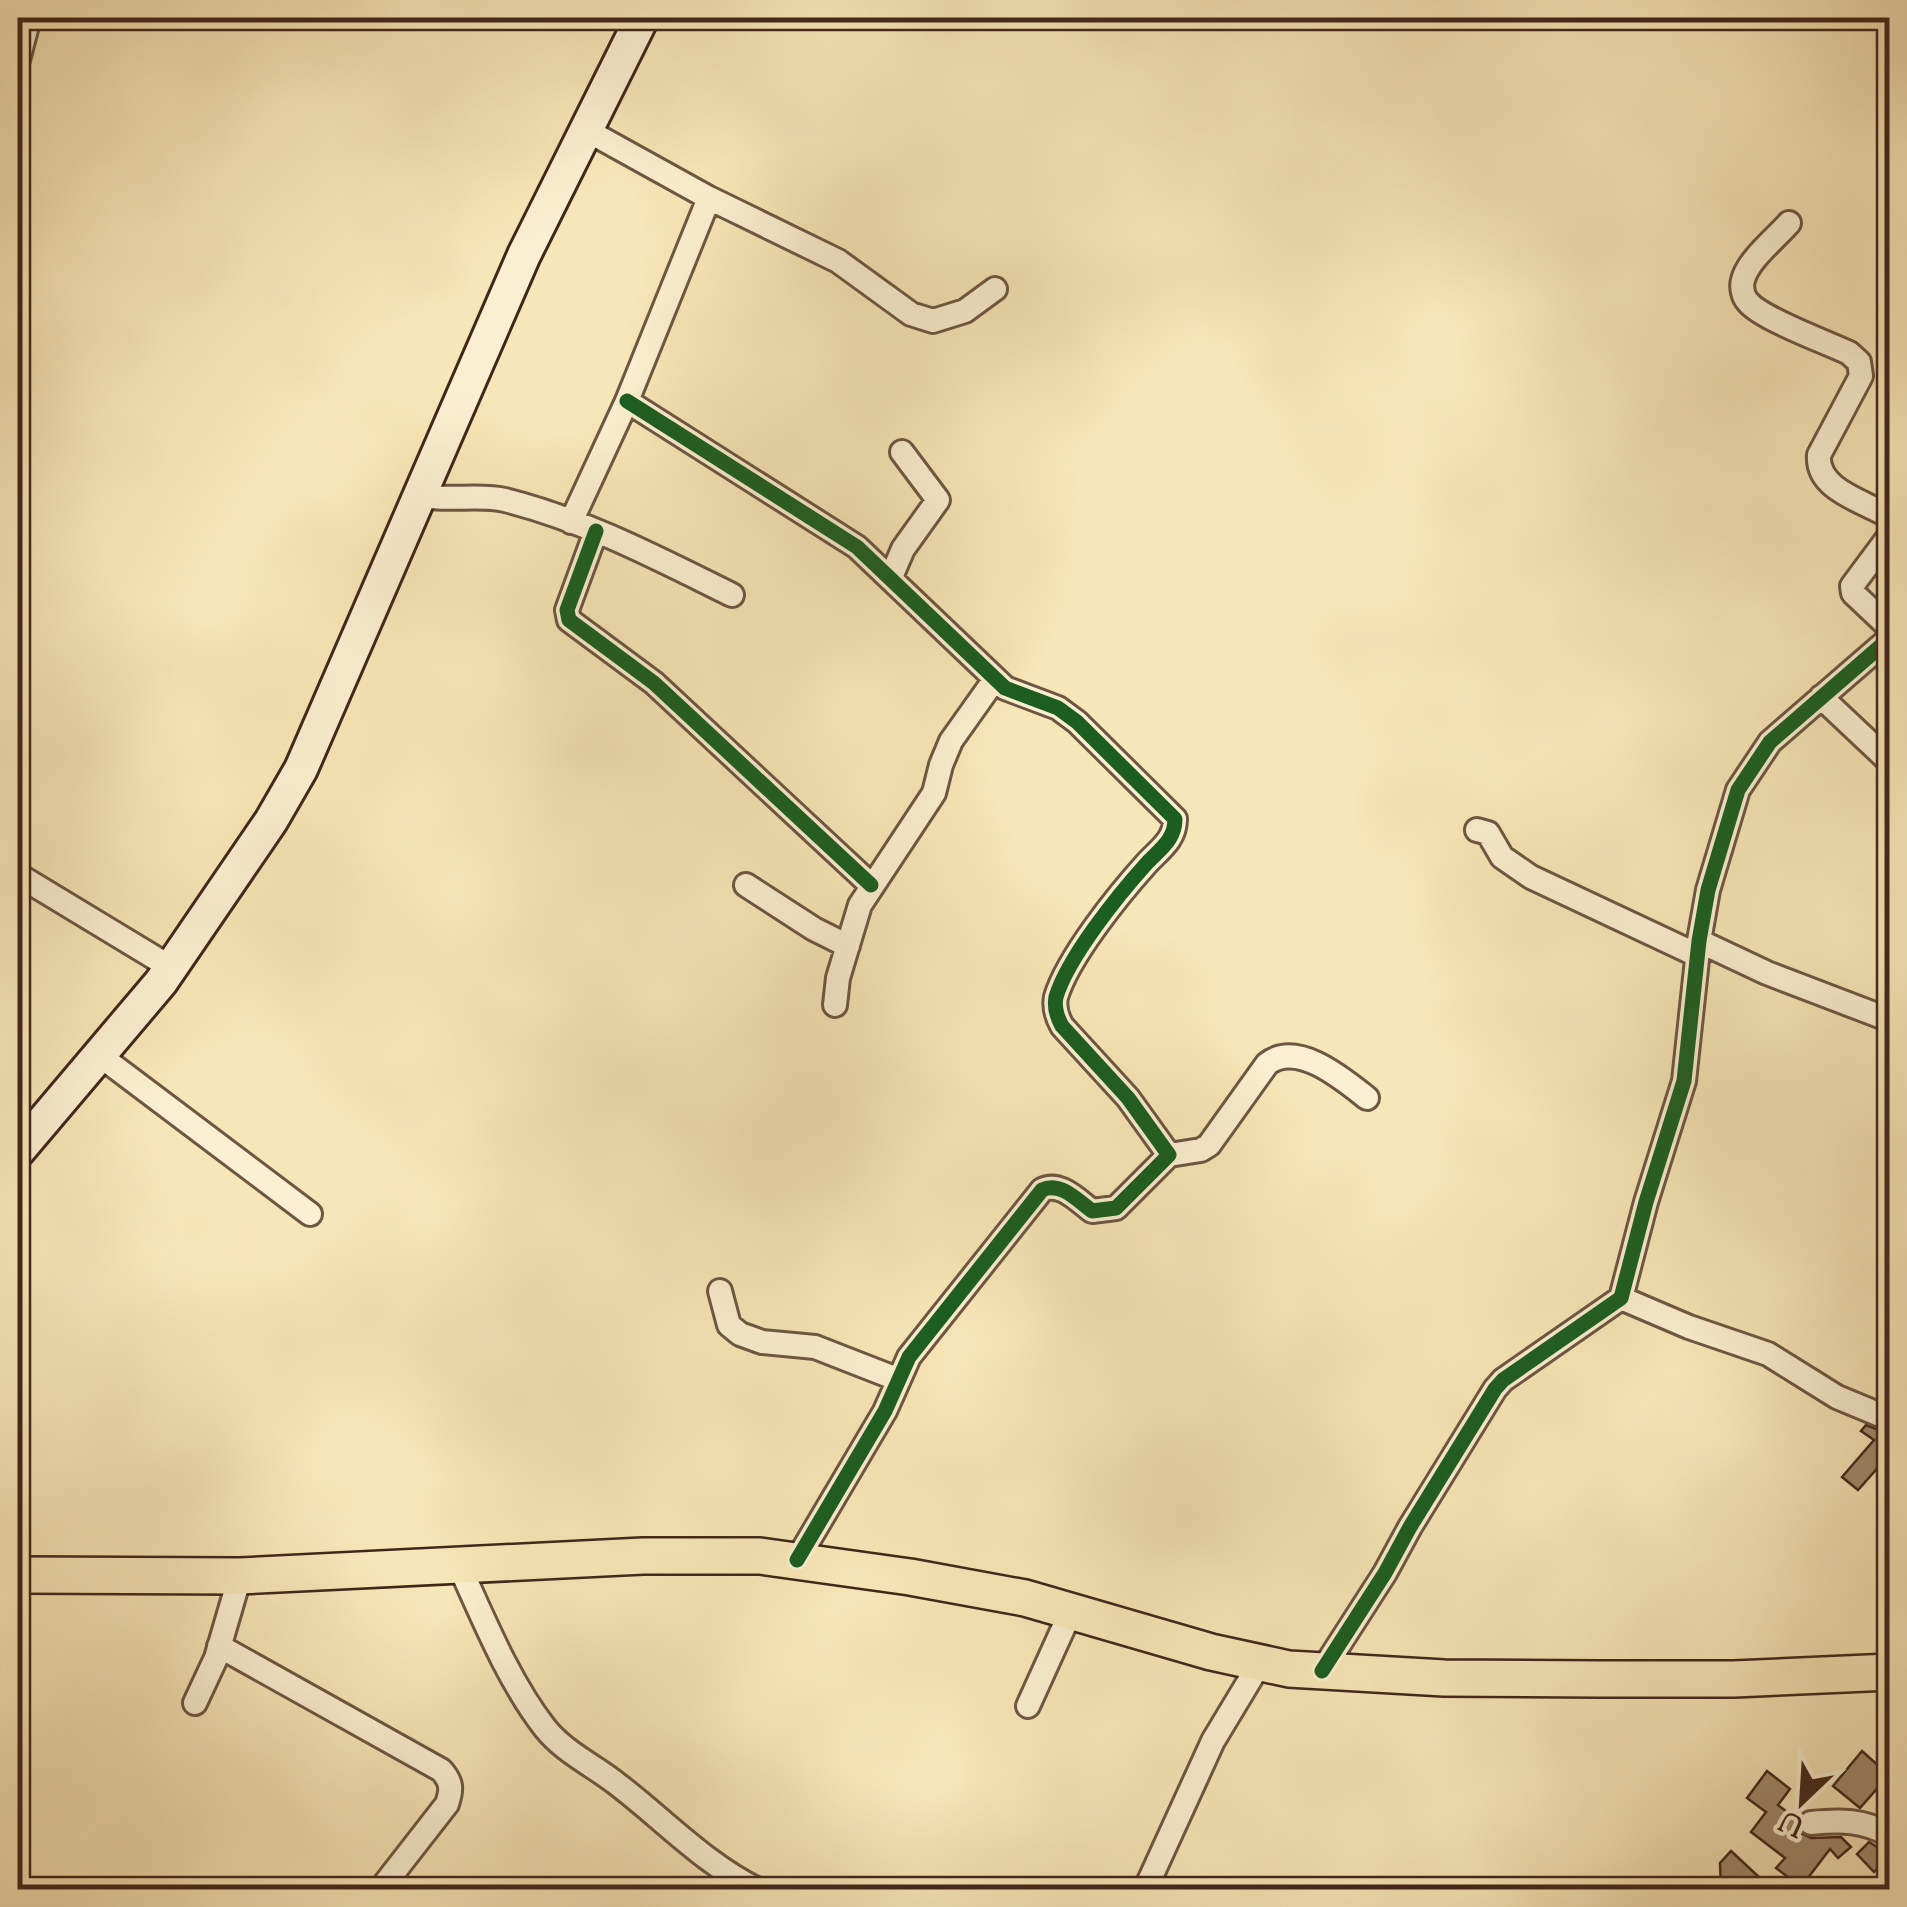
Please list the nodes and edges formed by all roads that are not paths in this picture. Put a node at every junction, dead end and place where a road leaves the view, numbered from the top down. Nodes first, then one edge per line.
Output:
1 (29, 18) edge
2 (642, 18) edge
3 (18, 60) edge
4 (588, 130) junction
5 (709, 198) junction
6 (1789, 223) dead end
7 (995, 289) dead end
8 (627, 400) junction
9 (902, 452) dead end
10 (421, 496) junction
11 (1890, 517) edge
12 (571, 522) junction
13 (596, 531) junction
14 (1890, 535) edge
15 (891, 577) junction
16 (732, 595) dead end
17 (1890, 628) edge
18 (1890, 638) edge
19 (995, 680) junction
20 (1821, 697) junction
21 (1890, 762) edge
22 (1477, 830) dead end
23 (18, 875) edge
24 (746, 885) dead end
25 (871, 886) junction
26 (848, 946) junction
27 (1698, 948) junction
28 (170, 968) junction
29 (835, 1004) dead end
30 (1890, 1020) edge
31 (99, 1054) junction
32 (1367, 1098) dead end
33 (18, 1150) edge
34 (1169, 1155) junction
35 (310, 1214) dead end
36 (720, 1292) dead end
37 (1620, 1298) junction
38 (897, 1379) junction
39 (1890, 1419) edge
40 (798, 1560) junction
41 (459, 1565) junction
42 (18, 1575) edge
43 (240, 1576) junction
44 (1070, 1611) junction
45 (219, 1646) junction
46 (1260, 1664) junction
47 (1322, 1671) junction
48 (1890, 1672) edge
49 (195, 1703) dead end
50 (1028, 1706) dead end
51 (1811, 1822) dead end
52 (1890, 1835) edge
53 (380, 1890) edge
54 (758, 1890) edge
55 (1145, 1890) edge

1 - 3 street
2 - 4 main road
4 - 5 street
4 - 10 main road
5 - 7 street
5 - 8 street
6 - 11 street
8 - 12 street
8 - 15 street
9 - 15 street
10 - 12 street
10 - 28 main road
12 - 13 street
13 - 16 street
13 - 25 street
14 - 17 street
15 - 19 street
18 - 20 street
19 - 25 street
19 - 34 street
20 - 21 street
20 - 27 street
22 - 27 street
23 - 28 street
24 - 26 street
25 - 26 street
26 - 29 street
27 - 30 street
27 - 37 street
28 - 31 main road
31 - 33 main road
31 - 35 street
32 - 34 street
34 - 38 street
36 - 38 street
37 - 39 street
37 - 47 street
38 - 40 street
40 - 41 main road
40 - 44 main road
41 - 43 main road
41 - 54 street
42 - 43 main road
43 - 45 street
44 - 46 main road
44 - 50 street
45 - 49 street
45 - 53 street
46 - 47 main road
46 - 55 street
47 - 48 main road
51 - 52 street

